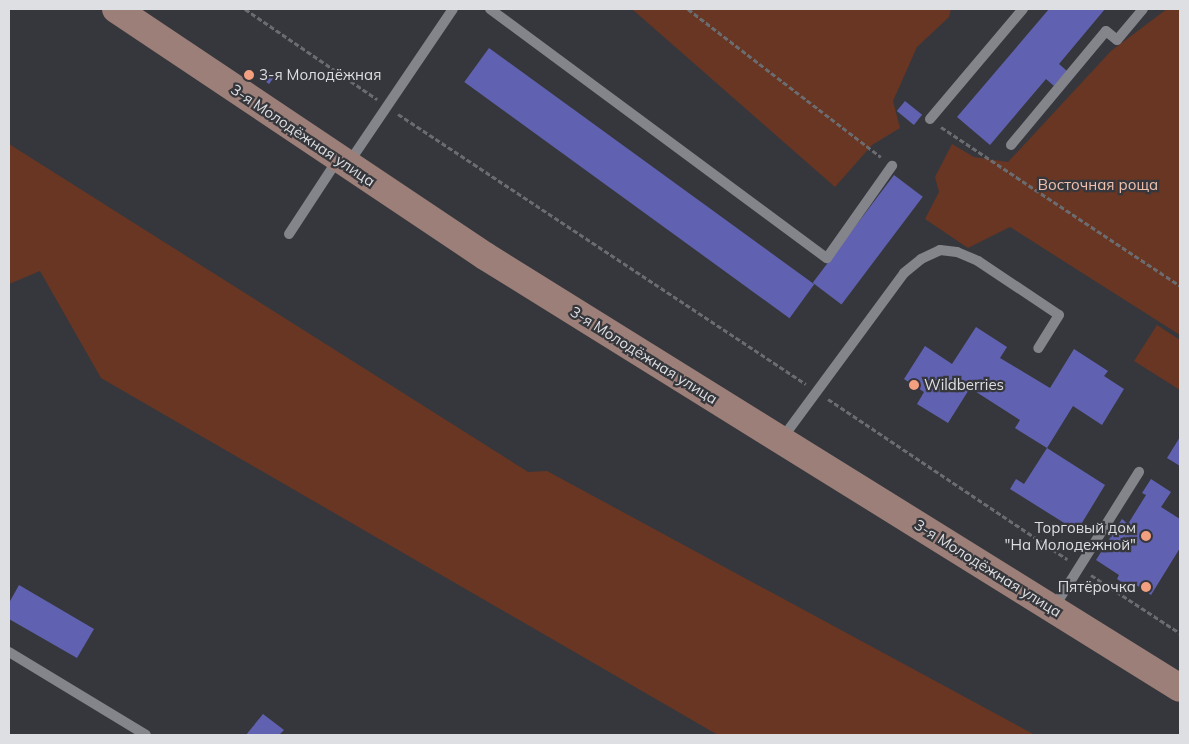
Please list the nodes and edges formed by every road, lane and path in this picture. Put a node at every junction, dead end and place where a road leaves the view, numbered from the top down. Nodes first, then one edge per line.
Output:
1 (116, 9) edge
2 (245, 9) edge
3 (453, 9) edge
4 (688, 9) edge
5 (1023, 9) edge
6 (1143, 9) edge
7 (494, 10) edge
8 (387, 107) junction
9 (930, 119) joint
10 (1011, 146) dead end
11 (343, 162) junction
12 (892, 166) joint
13 (289, 234) dead end
14 (1180, 286) edge
15 (1038, 348) dead end
16 (819, 393) junction
17 (781, 440) junction
18 (1139, 472) dead end
19 (1080, 567) junction
20 (1053, 609) junction
21 (1180, 633) edge
22 (9, 652) edge
23 (1180, 688) edge
24 (146, 735) edge

1 - 11 main road, 3-я Молодёжная улица
2 - 8 path
3 - 8 lane
4 - 12 path
5 - 9 lane
6 - 10 lane
7 - 12 lane
8 - 11 lane
8 - 16 path
9 - 14 path
11 - 13 lane
11 - 17 main road, 3-я Молодёжная улица
15 - 16 lane
16 - 17 lane
16 - 19 path
17 - 20 main road, 3-я Молодёжная улица
18 - 19 lane
19 - 20 lane
19 - 21 path
20 - 23 main road, 3-я Молодёжная улица
22 - 24 lane

